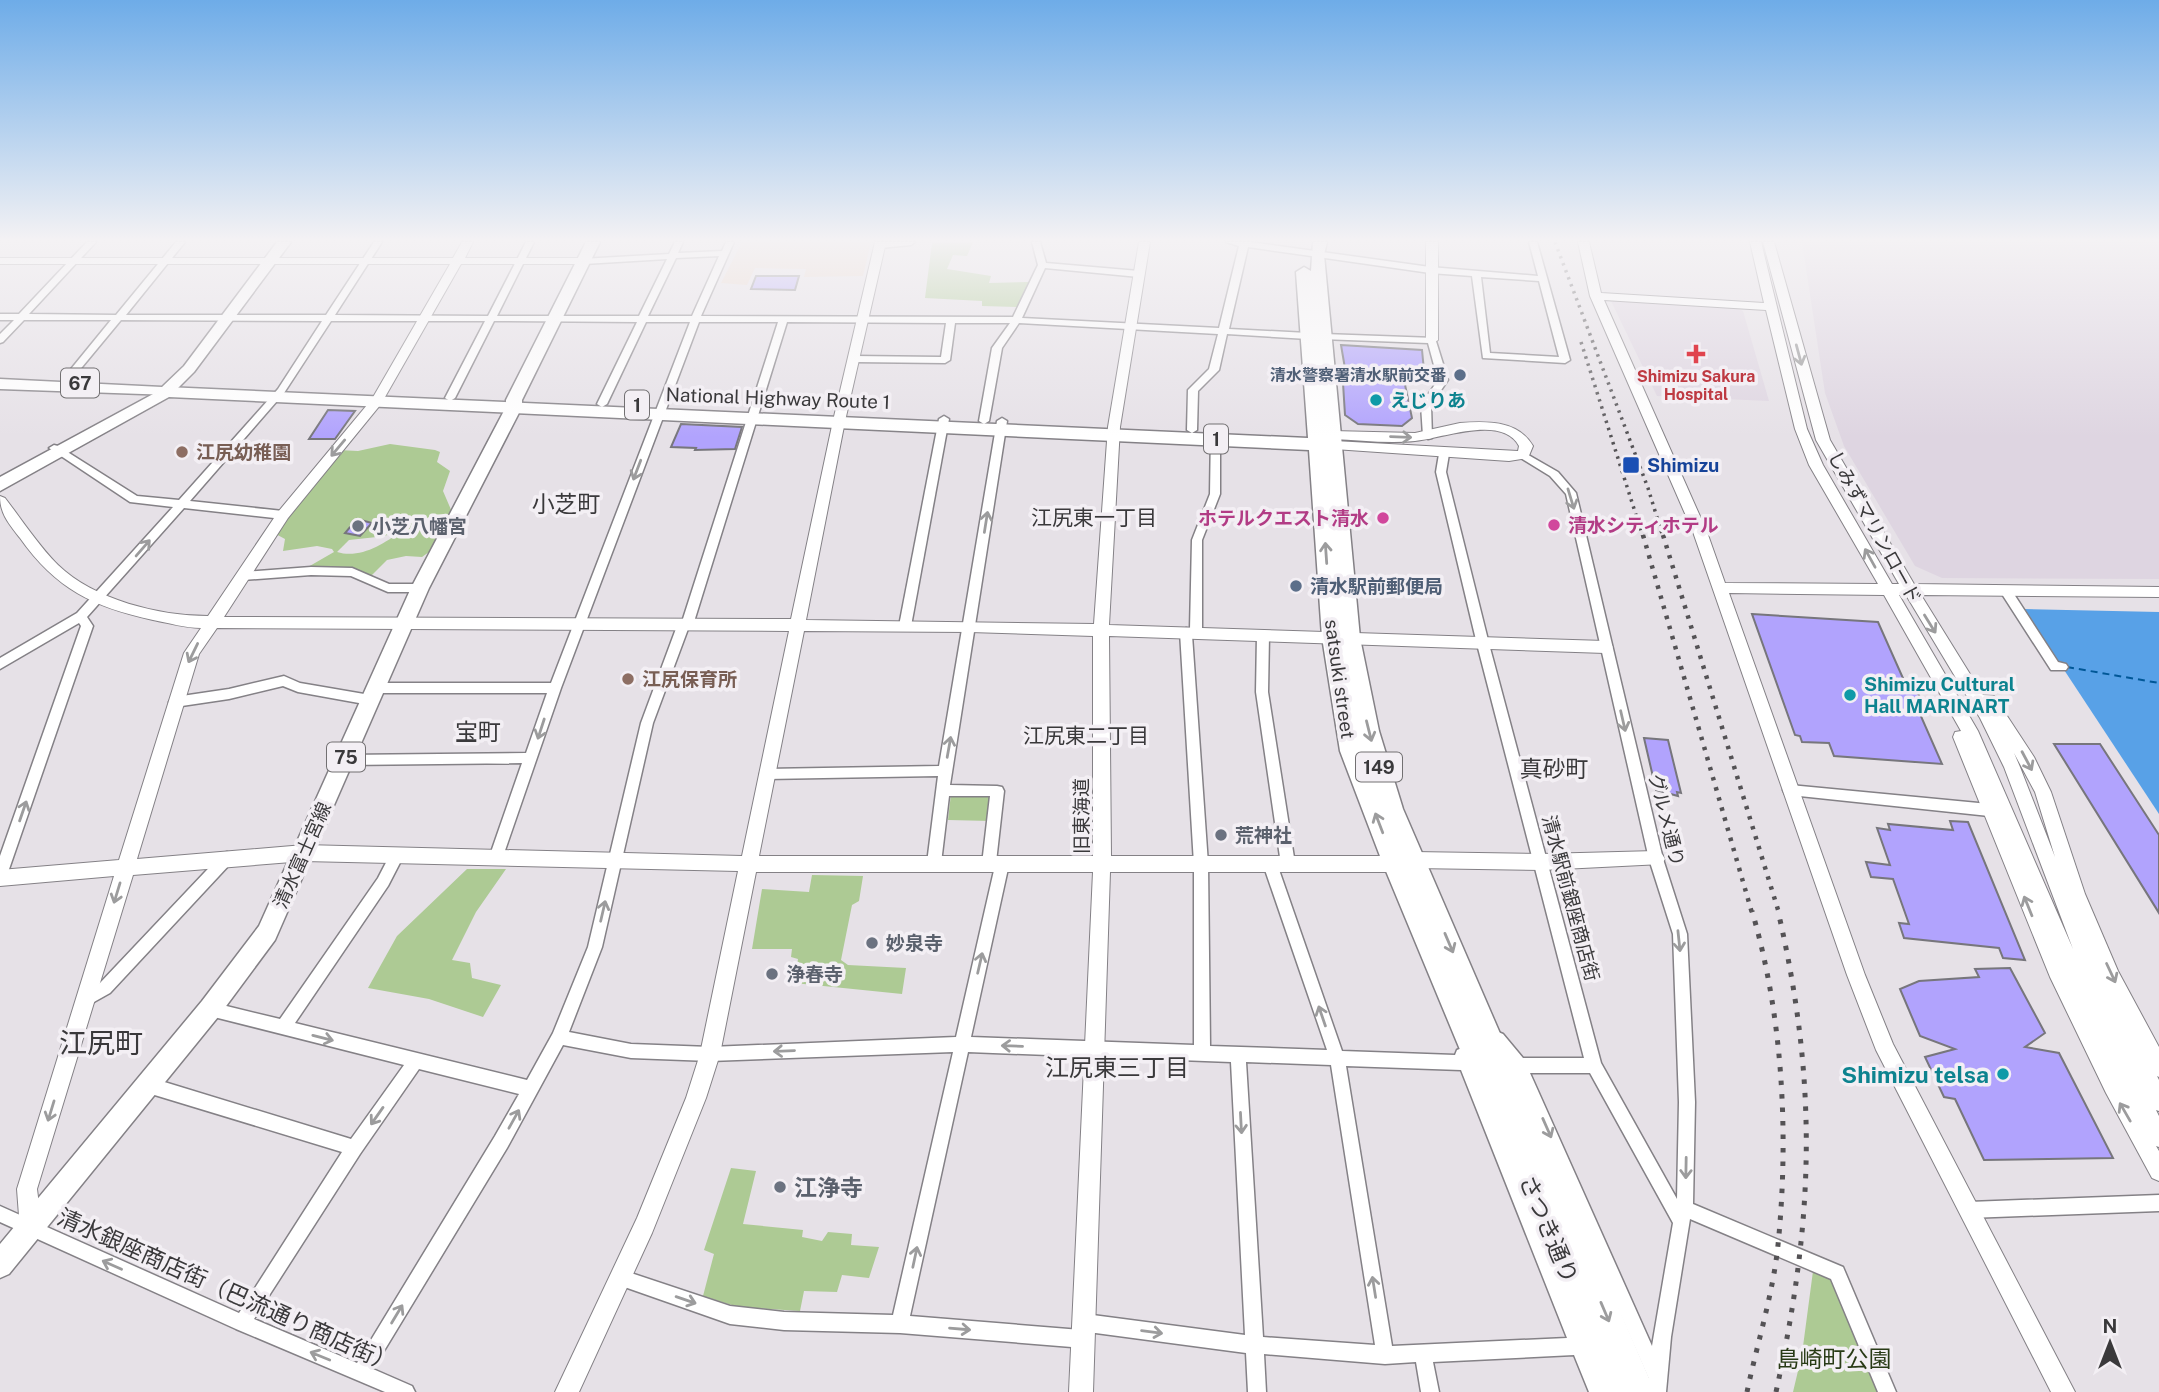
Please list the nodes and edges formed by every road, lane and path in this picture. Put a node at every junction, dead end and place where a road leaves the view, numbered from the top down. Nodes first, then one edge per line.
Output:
1 (31, 307) edge
2 (126, 307) edge
3 (230, 307) edge
4 (336, 307) edge
5 (431, 307) edge
6 (496, 307) edge
7 (561, 307) edge
8 (648, 307) edge
9 (701, 307) edge
10 (866, 307) edge
11 (1022, 307) edge
12 (1134, 307) edge
13 (1229, 307) edge
14 (1314, 307) edge
15 (1431, 307) edge
16 (1480, 307) edge
17 (1550, 307) edge
18 (1602, 307) edge
19 (1771, 307) edge
20 (1786, 307) edge
21 (0, 317) edge
22 (118, 317) junction
23 (425, 317) junction
24 (21, 318) junction
25 (222, 318) junction
26 (329, 318) junction
27 (490, 318) junction
28 (863, 319) junction
29 (951, 319) junction
30 (554, 320) junction
31 (642, 320) junction
32 (695, 320) junction
33 (783, 320) junction
34 (1016, 320) junction
35 (1132, 324) junction
36 (1222, 334) junction
37 (1316, 337) junction
38 (1432, 340) junction
39 (0, 341) edge
40 (854, 359) junction
41 (0, 378) edge
42 (65, 382) junction
43 (0, 384) edge
44 (162, 389) junction
45 (278, 394) junction
46 (379, 398) junction
47 (450, 398) junction
48 (514, 404) junction
49 (602, 404) junction
50 (660, 410) junction
51 (755, 414) junction
52 (840, 418) junction
53 (944, 422) junction
54 (996, 424) junction
55 (1113, 430) junction
56 (1192, 430) junction
57 (1216, 435) junction
58 (1428, 436) junction
59 (1325, 440) junction
60 (57, 450) junction
61 (1444, 454) junction
62 (1523, 455) junction
63 (0, 476) edge
64 (0, 485) edge
65 (0, 501) edge
66 (182, 503) junction
67 (283, 515) junction
68 (242, 576) junction
69 (420, 587) junction
70 (1719, 587) junction
71 (1909, 590) junction
72 (1888, 591) junction
73 (2006, 591) junction
74 (2159, 592) edge
75 (98, 599) junction
76 (82, 616) junction
77 (210, 623) junction
78 (403, 625) junction
79 (579, 626) junction
80 (685, 626) junction
81 (905, 626) junction
82 (970, 626) junction
83 (796, 627) junction
84 (1101, 630) junction
85 (1191, 632) junction
86 (1263, 635) junction
87 (1341, 637) junction
88 (1483, 644) junction
89 (1605, 647) junction
90 (1944, 647) junction
91 (0, 664) edge
92 (2062, 667) dead end
93 (555, 688) junction
94 (373, 694) junction
95 (175, 702) junction
96 (532, 758) junction
97 (345, 760) junction
98 (945, 771) junction
99 (766, 774) junction
100 (943, 790) junction
101 (1790, 790) junction
102 (1998, 811) junction
103 (304, 853) junction
104 (397, 855) junction
105 (228, 858) junction
106 (496, 858) junction
107 (1656, 859) junction
108 (615, 861) junction
109 (1404, 862) junction
110 (1542, 862) junction
111 (934, 863) junction
112 (1102, 863) junction
113 (750, 864) junction
114 (995, 864) junction
115 (1201, 864) junction
116 (1279, 864) junction
117 (125, 866) junction
118 (0, 877) edge
119 (85, 1000) junction
120 (210, 1009) junction
121 (1467, 1010) junction
122 (283, 1028) junction
123 (558, 1037) junction
124 (961, 1044) junction
125 (1096, 1049) junction
126 (710, 1054) junction
127 (1202, 1054) junction
128 (1238, 1055) junction
129 (1337, 1058) junction
130 (416, 1060) junction
131 (1594, 1065) junction
132 (1491, 1066) junction
133 (2159, 1067) edge
134 (148, 1085) junction
135 (531, 1088) junction
136 (2159, 1101) edge
137 (2159, 1137) edge
138 (354, 1148) junction
139 (2159, 1171) edge
140 (2159, 1203) edge
141 (1969, 1210) junction
142 (0, 1214) edge
143 (1683, 1216) junction
144 (31, 1229) junction
145 (0, 1265) edge
146 (622, 1278) junction
147 (242, 1323) junction
148 (900, 1324) junction
149 (1084, 1331) junction
150 (1254, 1345) junction
151 (1577, 1346) junction
152 (1423, 1354) junction
153 (1385, 1355) junction
154 (361, 1373) junction
155 (1651, 1387) edge
156 (406, 1392) edge
157 (567, 1392) edge
158 (1082, 1392) edge
159 (1256, 1392) edge
160 (1430, 1392) edge
161 (1598, 1392) edge
162 (1617, 1392) edge
163 (1887, 1392) edge
164 (2063, 1392) edge

1 - 24 street
2 - 22 street
3 - 25 main road
4 - 26 street
5 - 23 street
6 - 27 street
7 - 30 main road, 清水富士宮線 / 75
8 - 31 street
9 - 32 street
10 - 28 street
11 - 34 street
12 - 35 street, 旧東海道
13 - 36 street
14 - 37 highway
15 - 38 street
16 - 17 street
18 - 70 street
72 -> 19 street, しみずマリンロード
20 -> 71 street, しみずマリンロード
21 - 24 street
22 - 24 street
22 - 25 street
22 - 42 street
23 - 26 street
23 - 27 street
23 - 46 street
24 - 39 street
25 - 26 street
25 - 44 main road
26 - 45 street
27 - 30 street
27 - 47 street
28 - 29 street
28 - 33 street
28 - 40 street
29 - 34 street
29 - 40 street
30 - 31 street
30 - 48 main road, 清水富士宮線 / 75
31 - 32 street
31 - 49 street
32 - 33 street
32 - 50 street
33 - 51 street
34 - 35 street
34 - 54 street
35 - 36 street
35 - 55 street, 旧東海道
36 - 37 street
36 - 56 street
37 - 38 street
37 - 59 highway
38 - 58 street
40 - 52 street
41 - 42 main road, 67
42 - 44 main road, 67
43 - 44 main road, 67
44 - 45 highway, National Highway Route 1 / 1
44 - 60 highway
45 - 46 highway, National Highway Route 1 / 1
45 - 66 street
46 - 47 highway, National Highway Route 1 / 1
46 - 48 highway, National Highway Route 1 / 1
46 -> 67 street
47 - 48 highway, National Highway Route 1 / 1
48 - 49 highway, National Highway Route 1 / 1
48 - 50 highway, National Highway Route 1 / 1
48 - 69 main road, 清水富士宮線 / 75
49 - 50 highway, National Highway Route 1 / 1
50 - 51 highway, National Highway Route 1 / 1
50 -> 79 street
51 - 52 highway, National Highway Route 1 / 1
51 - 80 street
52 - 53 highway, National Highway Route 1 / 1
52 - 83 street
53 - 54 highway, National Highway Route 1 / 1
53 - 81 street
54 - 55 highway, National Highway Route 1 / 1
82 -> 54 street
55 - 56 highway, National Highway Route 1 / 1
55 - 57 highway, National Highway Route 1 / 1
55 - 84 street, 旧東海道
56 - 57 highway, National Highway Route 1 / 1
57 - 59 highway, National Highway Route 1 / 1
57 - 85 street
59 -> 58 street
58 - 62 street
59 - 61 street
59 - 87 highway, satsuki street / 149
60 - 63 highway
60 - 64 highway
60 - 66 street
61 - 62 street
61 - 88 street, 清水駅前銀座商店街
62 -> 89 street, グルメ通り
65 - 75 street
66 - 67 street
75 -> 66 street
67 - 68 street
68 - 69 street
68 - 77 street
69 - 78 main road, 清水富士宮線 / 75
70 - 72 street
70 - 101 street
71 - 72 street
71 - 73 street
71 -> 90 street, しみずマリンロード
72 - 102 street, しみずマリンロード
73 - 74 street
73 - 92 street
75 - 76 street
75 - 77 street
76 - 91 street
118 -> 76 street
77 - 78 street
77 -> 95 street
78 - 79 street
78 - 94 main road, 清水富士宮線 / 75
79 - 80 street
79 - 93 street
80 - 83 street
80 - 108 street
81 - 82 street
81 - 83 street
82 - 84 street
98 -> 82 street
83 - 99 street
84 - 85 street
84 - 112 street, 旧東海道
85 - 86 street
85 - 115 street
86 - 87 street
86 - 116 street
87 - 88 street
87 - 109 highway, satsuki street / 149
88 - 89 street
88 - 110 street, 清水駅前銀座商店街
89 -> 107 street, グルメ通り
90 -> 133 street
90 - 136 street, しみずマリンロード
93 - 94 street
93 -> 96 street
94 - 95 street
94 - 97 main road, 清水富士宮線 / 75
95 - 117 street
96 - 97 street
96 - 106 street
97 - 103 main road, 清水富士宮線 / 75
98 - 99 street
98 - 100 street
99 - 113 street
100 - 111 street
100 - 114 street
101 - 102 street
101 - 141 street
102 - 137 street
139 -> 102 street
103 - 104 street
103 - 105 street
103 - 120 main road, 清水富士宮線 / 75
104 - 106 street
104 - 122 street
105 - 117 street
105 - 119 street
106 - 108 street
107 - 110 street
107 -> 143 street, グルメ通り
108 - 113 street
123 -> 108 street
109 - 110 street
109 - 116 street
109 - 121 highway, satsuki street / 149
110 - 131 street, 清水駅前銀座商店街
111 - 113 street
111 - 114 street
112 - 114 street
112 - 115 street
112 - 125 street, 旧東海道
113 - 126 street
124 -> 114 street
115 - 116 street
115 - 127 street
129 -> 116 street
117 - 118 street
117 -> 119 street
119 -> 144 street
120 - 122 street
120 - 134 main road, 清水富士宮線 / 75
121 - 132 highway, satsuki street / 149
121 - 132 street
122 -> 130 street
123 - 126 street
123 - 135 street
125 -> 124 street
124 -> 126 street
148 -> 124 street
125 - 127 street
125 - 149 street, 旧東海道
126 - 146 street
127 - 128 street
128 - 129 street
128 -> 150 street
129 - 132 street
153 -> 129 street
130 - 135 street
130 -> 138 street
131 - 132 street
131 - 143 street, 清水駅前銀座商店街
132 - 151 street
132 -> 155 highway, さつき通り / 149
132 - 162 highway, さつき通り / 149
134 - 138 street
134 - 144 main road, 清水富士宮線 / 75
154 -> 135 street
138 - 147 street
140 - 141 street
141 - 164 street
142 - 144 street
143 - 155 street
143 - 163 street
144 - 145 main road, 清水富士宮線 / 75
147 -> 144 street, 清水銀座商店街（巴流通り商店街）
146 -> 148 street
146 - 157 street
154 -> 147 street, 清水銀座商店街（巴流通り商店街）
148 -> 149 street
149 -> 150 street
149 - 158 street, 旧東海道
150 - 153 street
150 - 159 street
151 - 152 street
151 - 161 street
152 - 153 street
152 - 160 street
154 - 156 street, 清水銀座商店街（巴流通り商店街）

